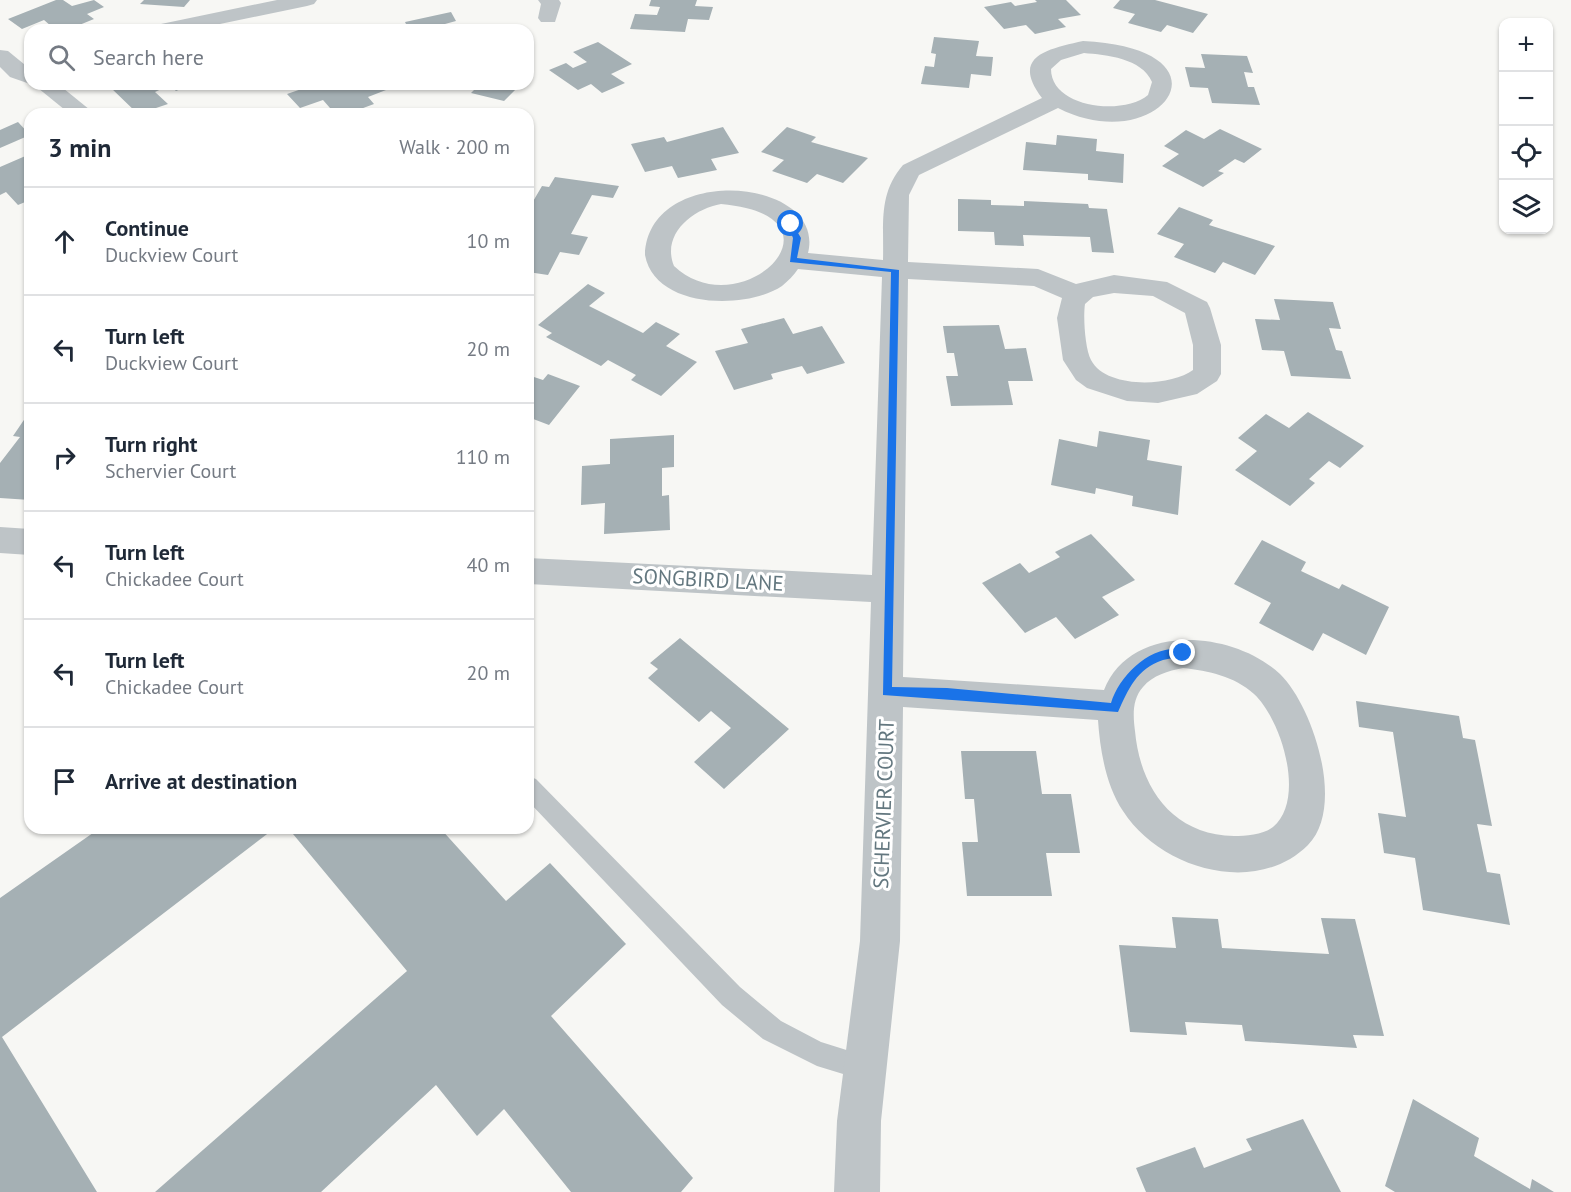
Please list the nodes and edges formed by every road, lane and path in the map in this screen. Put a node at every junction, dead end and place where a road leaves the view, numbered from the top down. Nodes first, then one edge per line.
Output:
1 (296, 0) edge
2 (188, 24) edge
3 (0, 56) edge
4 (20, 75) edge
5 (52, 90) edge
6 (1056, 100) junction
7 (76, 108) edge
8 (793, 260) junction
9 (895, 270) junction
10 (1077, 294) junction
11 (0, 540) edge
12 (24, 542) edge
13 (534, 571) edge
14 (887, 589) junction
15 (887, 691) junction
16 (1114, 708) junction
17 (534, 792) edge
18 (866, 1068) junction
19 (856, 1192) edge

1 - 2 street
3 - 4 street
5 - 7 street
6 - 6 street
6 - 9 street, SCHERVIER COURT
8 - 8 street
8 - 9 street
9 - 10 street
9 - 14 street, SCHERVIER COURT
10 - 10 street
11 - 12 street
13 - 14 street, SONGBIRD LANE
14 - 15 street, SCHERVIER COURT
15 - 16 street
15 - 18 street, SCHERVIER COURT
16 - 16 street
17 - 18 lane
18 - 19 street, SCHERVIER COURT

